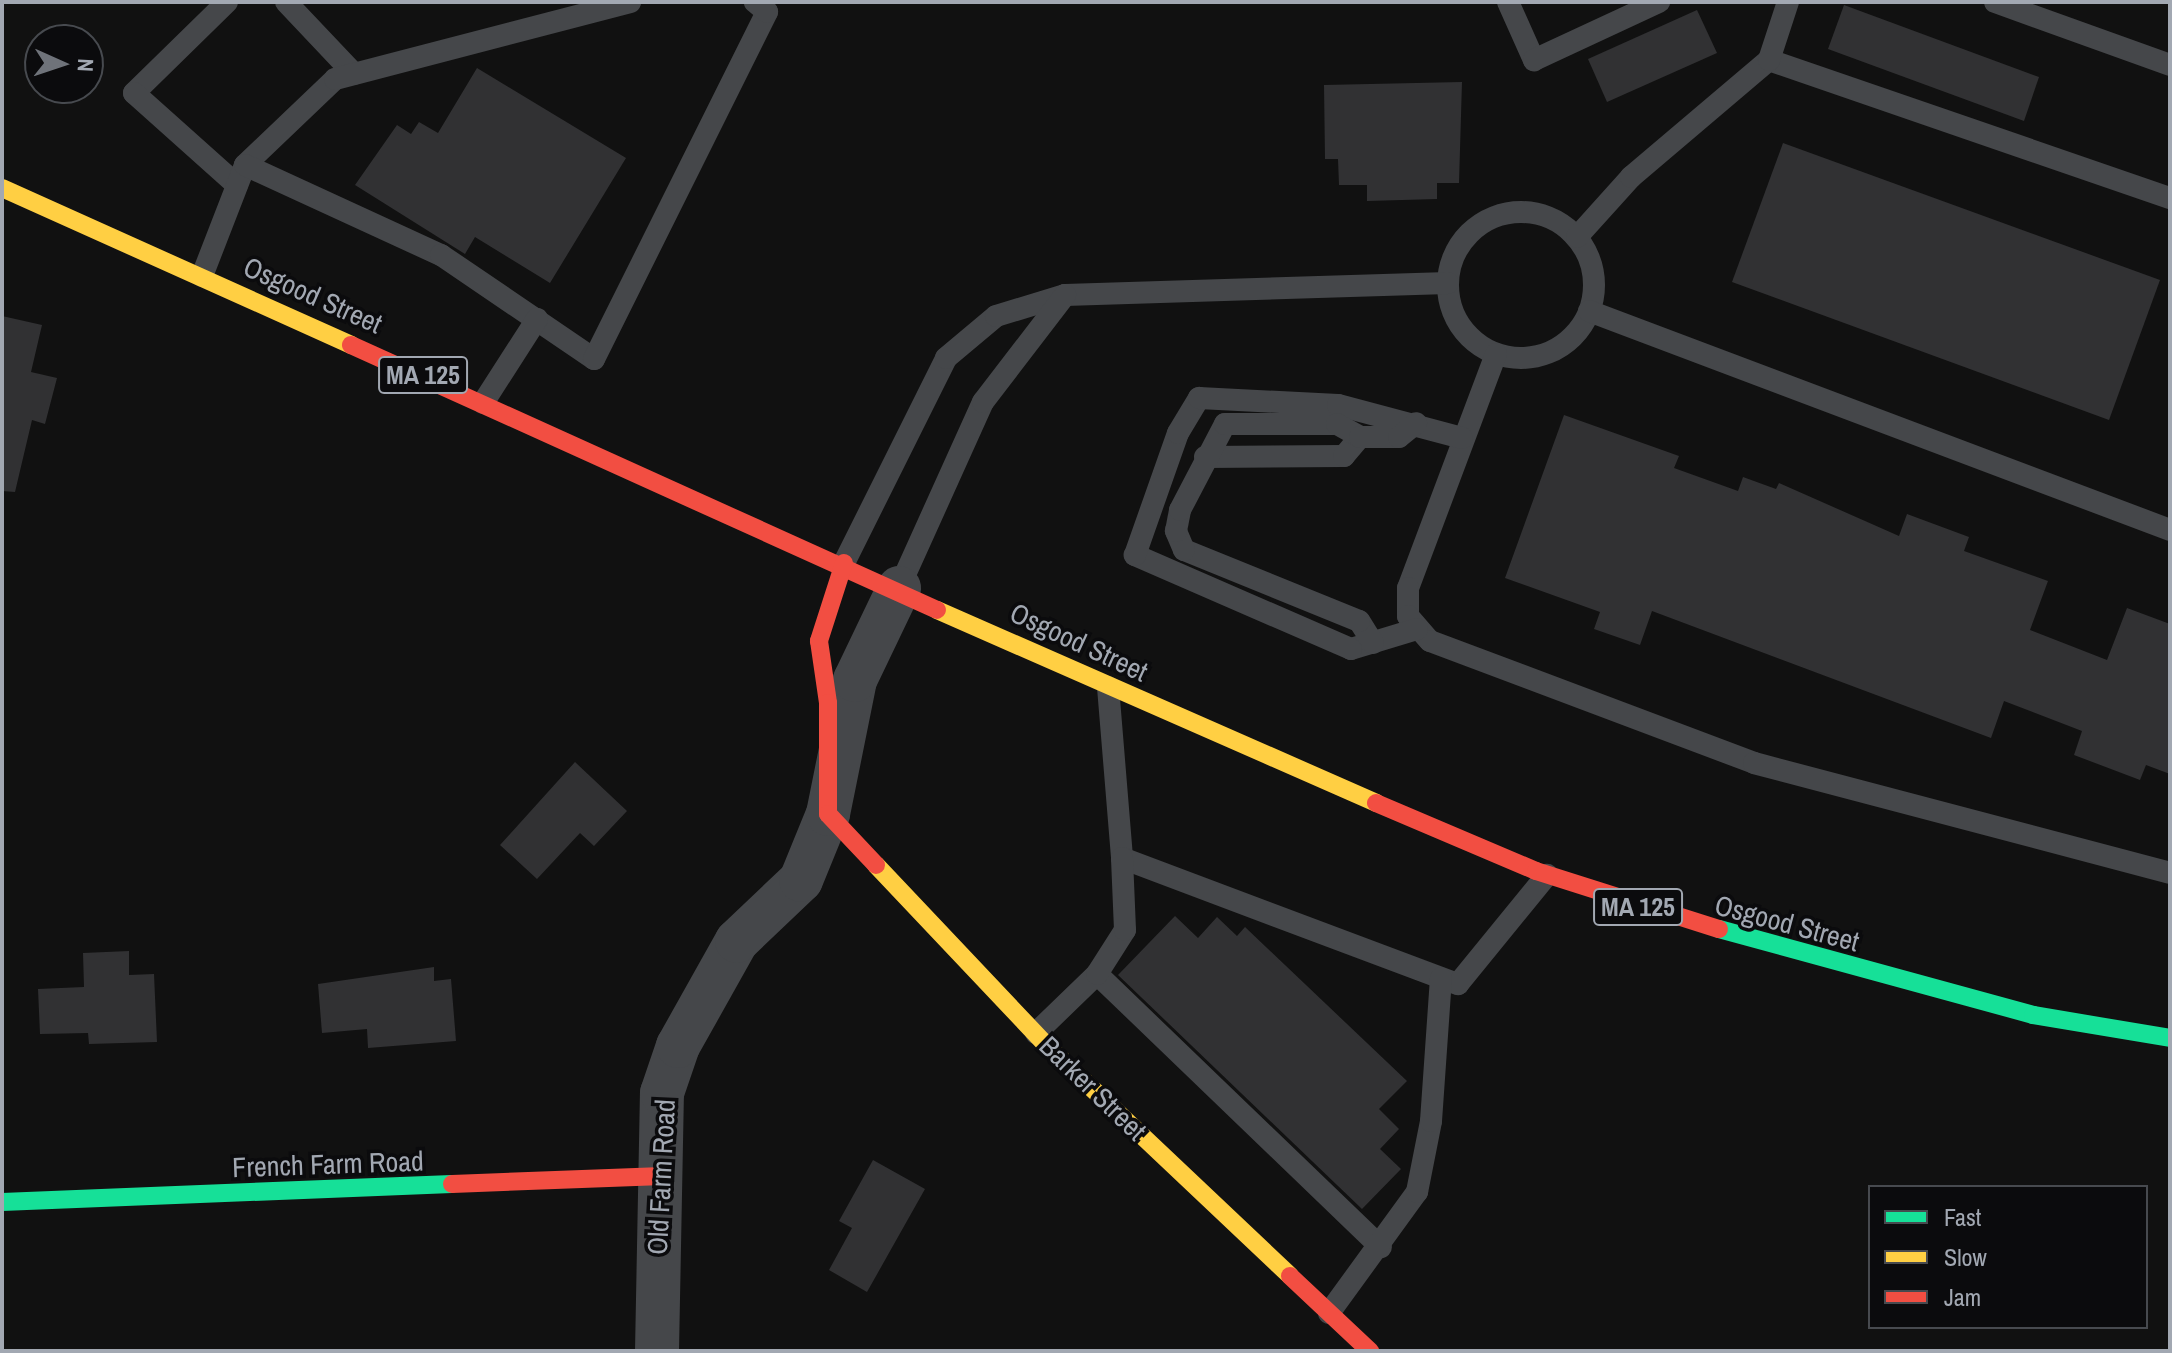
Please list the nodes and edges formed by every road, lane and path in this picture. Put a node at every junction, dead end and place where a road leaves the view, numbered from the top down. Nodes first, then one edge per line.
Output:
1 (227, 2) edge
2 (286, 2) edge
3 (630, 2) edge
4 (755, 2) edge
5 (1508, 2) edge
6 (1659, 2) edge
7 (1788, 2) edge
8 (1995, 2) edge
9 (1769, 60) junction
10 (2170, 65) edge
11 (354, 74) junction
12 (241, 175) junction
13 (2, 188) edge
14 (2170, 198) edge
15 (1577, 237) junction
16 (202, 276) junction
17 (1448, 283) junction
18 (1065, 295) junction
19 (1589, 311) junction
20 (537, 319) junction
21 (1496, 354) junction
22 (483, 403) junction
23 (1416, 423) junction
24 (1360, 437) junction
25 (1462, 438) junction
26 (1205, 457) junction
27 (2170, 530) edge
28 (844, 563) junction
29 (899, 588) junction
30 (1417, 629) junction
31 (1373, 643) junction
32 (1108, 687) junction
33 (828, 814) junction
34 (1122, 858) junction
35 (2170, 873) edge
36 (1547, 875) junction
37 (1097, 974) junction
38 (1441, 978) junction
39 (1036, 1033) junction
40 (2170, 1038) edge
41 (656, 1176) junction
42 (2, 1202) edge
43 (1381, 1247) junction
44 (1329, 1313) junction
45 (657, 1351) edge
46 (1370, 1351) edge

1 - 12 lane
2 - 11 lane
3 - 11 lane
4 - 20 lane
5 - 6 lane
7 - 9 lane
8 - 10 lane
9 - 14 lane
9 - 15 lane
11 - 12 lane
12 - 16 lane
12 - 20 lane
13 - 16 main road, Osgood Street / MA 125
15 - 17 lane
15 - 19 lane
16 - 22 main road, Osgood Street / MA 125
17 - 18 lane
17 - 21 lane
18 - 28 lane
18 - 29 lane
19 - 21 lane
19 - 27 lane
20 - 22 lane
21 - 25 lane
22 - 28 main road, Osgood Street / MA 125
23 - 24 lane
23 - 25 lane
23 - 31 lane
24 - 26 lane
24 - 26 lane
25 - 30 lane
26 - 31 lane
28 - 29 main road, Osgood Street / MA 125
28 - 33 main road
29 - 32 main road, Osgood Street / MA 125
29 - 33 street
30 - 31 lane
30 - 35 lane
32 - 34 lane
32 - 36 main road, Osgood Street / MA 125
33 - 39 main road, Barker Street
33 - 41 street, Old Farm Road
34 - 37 lane
34 - 38 lane
36 - 38 lane
36 - 40 main road, Osgood Street / MA 125
37 - 39 lane
37 - 43 lane
38 - 43 lane
39 - 44 main road, Barker Street
41 - 42 main road, French Farm Road
41 - 45 street, Old Farm Road
43 - 44 lane
44 - 46 main road, Barker Street

